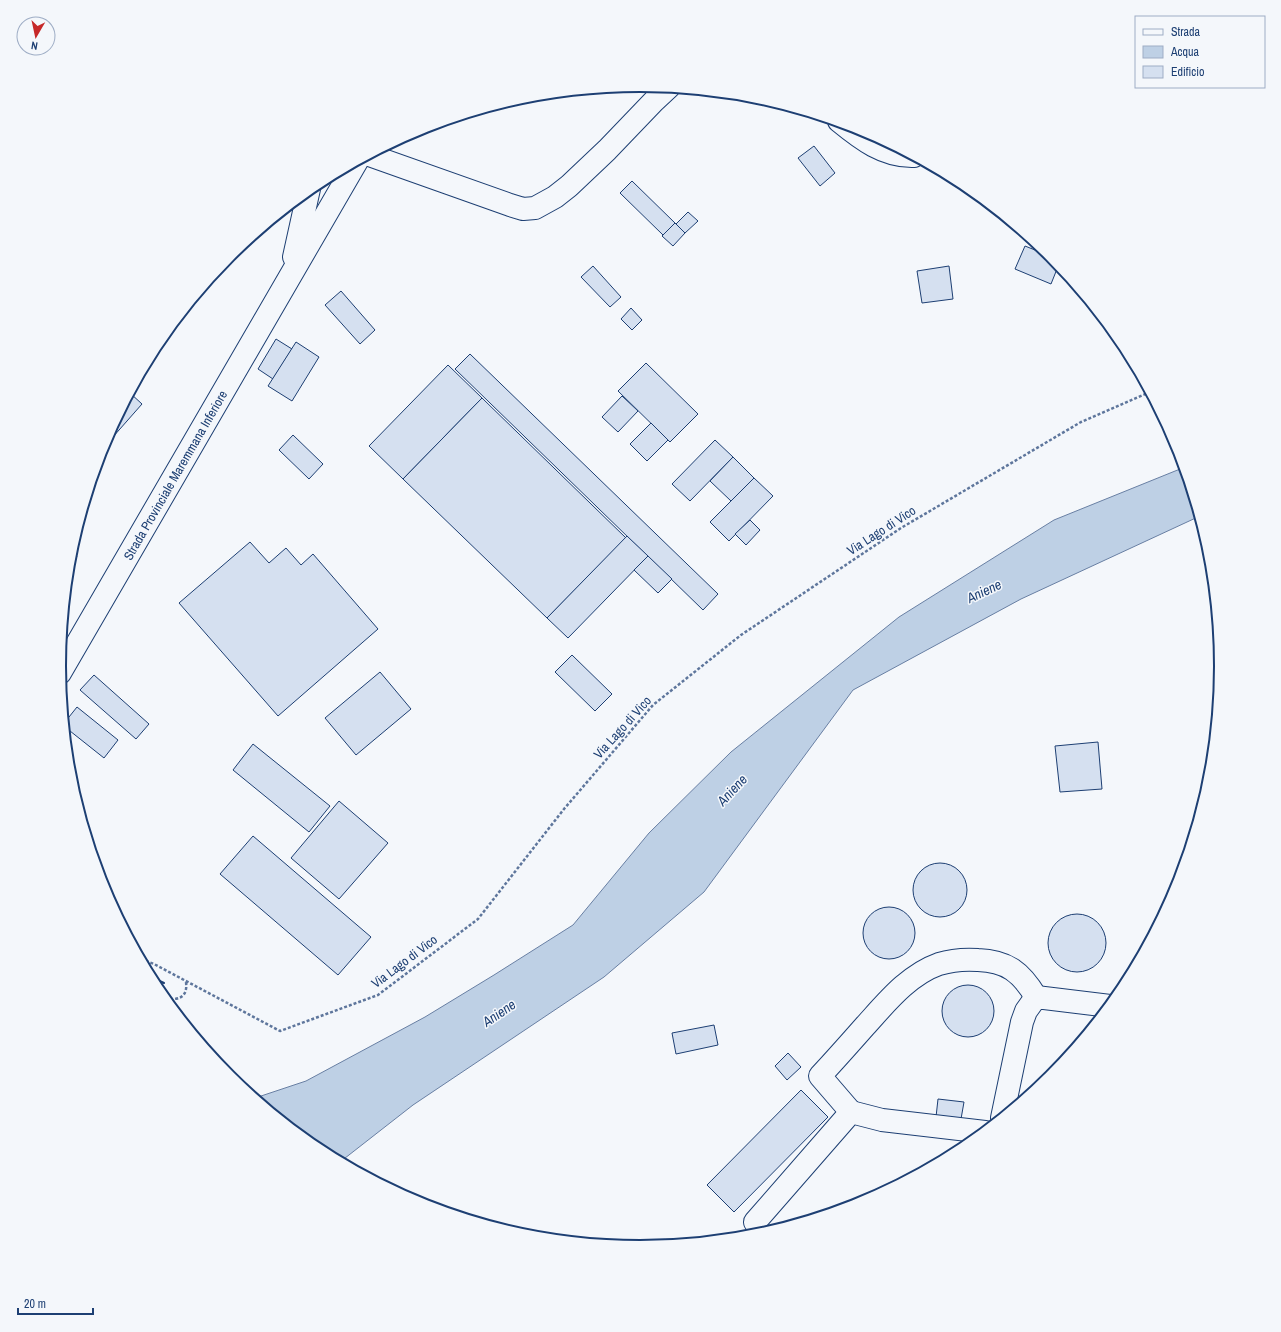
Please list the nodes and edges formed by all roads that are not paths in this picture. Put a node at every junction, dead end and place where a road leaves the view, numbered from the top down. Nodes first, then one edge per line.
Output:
1 (663, 93) edge
2 (852, 132) edge
3 (904, 155) edge
4 (374, 157) edge
5 (353, 168) edge
6 (307, 198) edge
7 (290, 277) junction
8 (66, 663) edge
9 (1036, 997) junction
10 (1104, 1005) edge
11 (1003, 1111) edge
12 (851, 1112) junction
13 (978, 1131) edge
14 (755, 1222) dead end

1 - 4 main road
2 - 3 main road
5 - 7 main road, Strada Provinciale Maremmana Inferiore
6 - 7 main road, Strada Provinciale Maremmana Inferiore
7 - 8 main road, Strada Provinciale Maremmana Inferiore
9 - 10 main road
9 - 11 main road
9 - 12 main road
12 - 13 main road
12 - 14 main road

